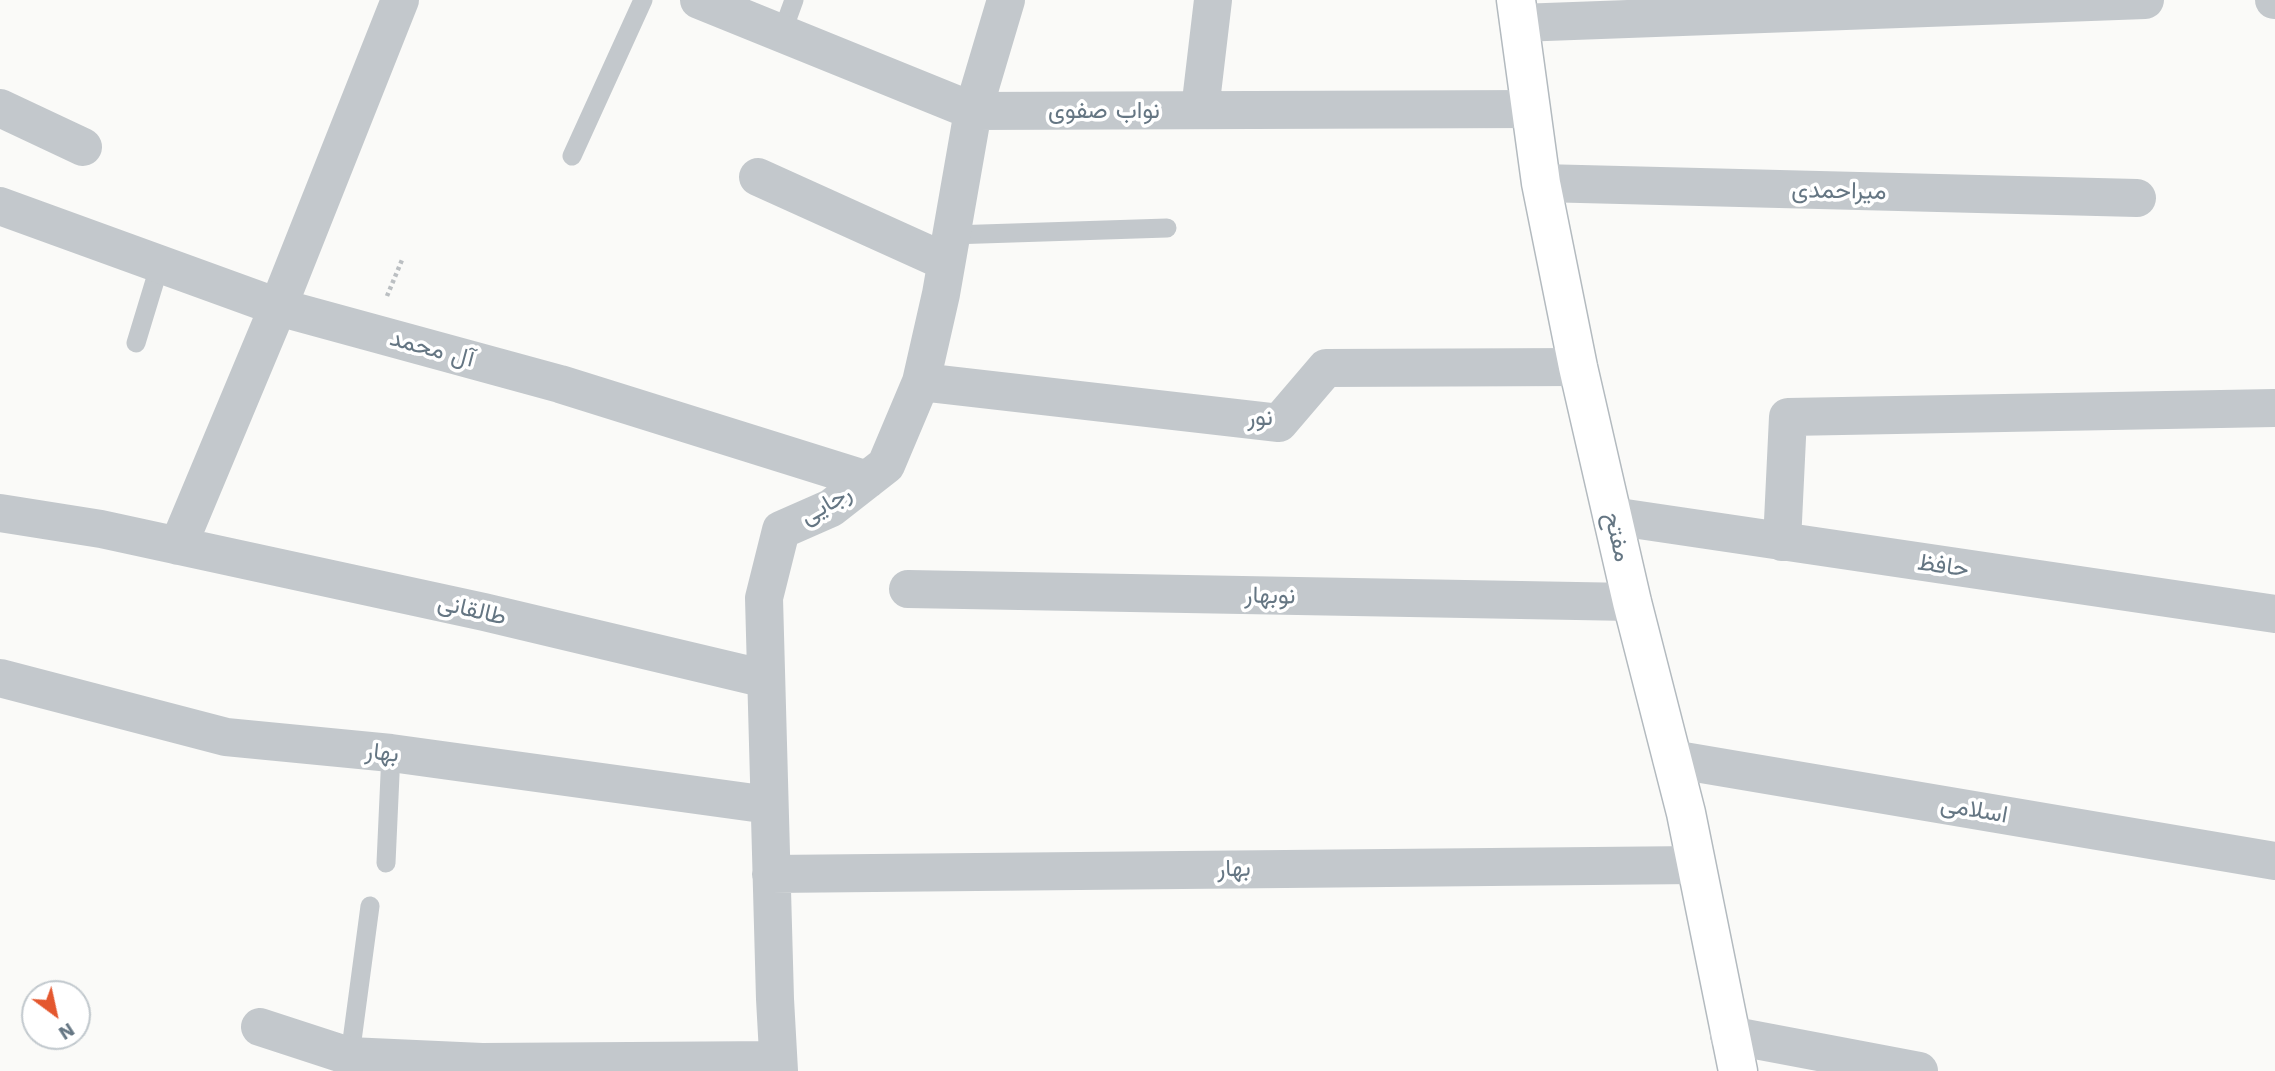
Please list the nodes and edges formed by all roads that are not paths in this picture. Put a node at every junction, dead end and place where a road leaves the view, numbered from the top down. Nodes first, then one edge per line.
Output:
1 (400, 0) edge
2 (643, 0) edge
3 (699, 0) edge
4 (1006, 0) edge
5 (1213, 0) edge
6 (2146, 0) edge
7 (1518, 11) edge
8 (788, 17) edge
9 (0, 108) edge
10 (1531, 109) junction
11 (1200, 110) junction
12 (973, 111) junction
13 (83, 147) dead end
14 (572, 156) dead end
15 (758, 177) dead end
16 (1541, 183) junction
17 (2137, 198) dead end
18 (0, 206) edge
19 (1167, 228) dead end
20 (949, 249) junction
21 (160, 264) junction
22 (278, 307) junction
23 (136, 343) dead end
24 (1578, 367) junction
25 (921, 382) junction
26 (2275, 408) edge
27 (867, 480) junction
28 (0, 513) edge
29 (1612, 516) junction
30 (1782, 542) junction
31 (178, 546) junction
32 (908, 589) dead end
33 (1632, 602) junction
34 (2275, 614) edge
35 (0, 678) edge
36 (766, 679) junction
37 (391, 753) junction
38 (1672, 759) junction
39 (769, 805) junction
40 (2275, 862) edge
41 (386, 863) dead end
42 (1696, 865) junction
43 (771, 874) junction
44 (370, 906) dead end
45 (260, 1027) dead end
46 (1733, 1053) edge
47 (349, 1063) edge
48 (779, 1066) edge
49 (1919, 1071) edge

1 - 22 street
2 - 14 lane
3 - 8 street, نواب صفوی
4 - 12 street, رجایی
5 - 11 street
6 - 7 street
7 - 10 street, مفتح
8 - 12 street, نواب صفوی
9 - 13 street
10 - 11 street, نواب صفوی
10 - 16 street, مفتح
11 - 12 street, نواب صفوی
12 - 20 street, رجایی
15 - 20 street
16 - 17 street, میراحمدی
16 - 24 street, مفتح
18 - 21 street, آل محمد
19 - 20 lane
20 - 25 street, رجایی
21 - 22 street, آل محمد
21 - 23 lane
22 - 27 street, آل محمد
22 - 31 street
24 - 25 street, نور
24 - 29 street, مفتح
25 - 27 street, رجایی
26 - 30 street
27 - 36 street, رجایی
28 - 31 street, طالقانی
29 - 30 street, حافظ
29 - 33 street, مفتح
30 - 34 street, حافظ
31 - 36 street, طالقانی
32 - 33 street, نوبهار
33 - 38 street, مفتح
35 - 37 street, بهار
36 - 39 street, رجایی
37 - 39 street, بهار
37 - 41 lane
38 - 40 street, اسلامی
38 - 42 street, مفتح
39 - 43 street, رجایی
42 - 43 street, بهار
42 - 46 street, مفتح
43 - 48 street, رجایی
44 - 47 lane
45 - 47 street
46 - 49 street
47 - 48 street

